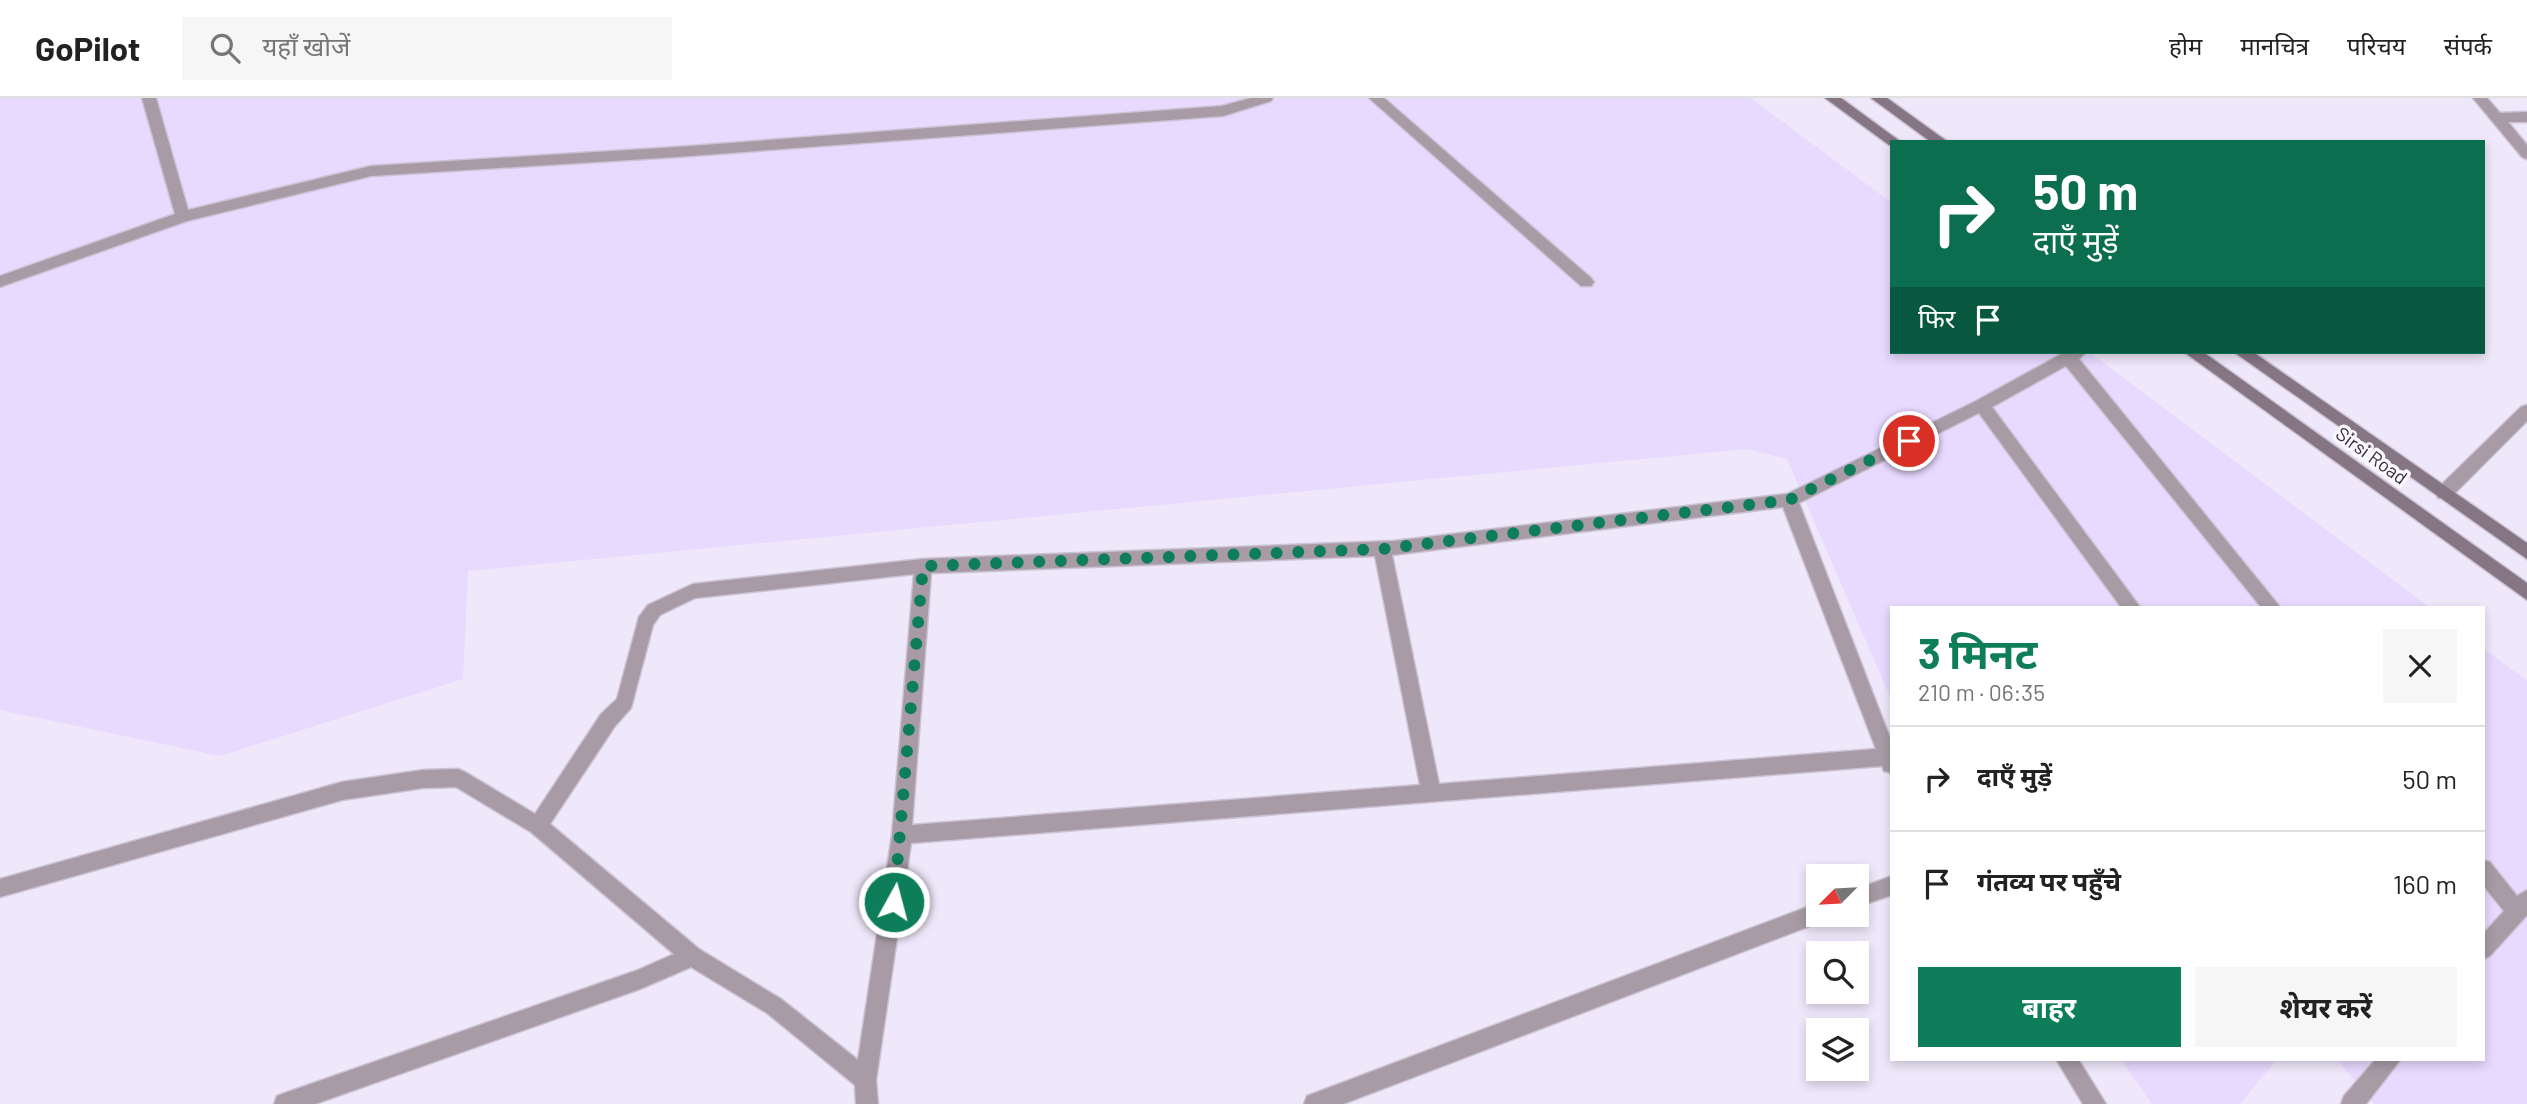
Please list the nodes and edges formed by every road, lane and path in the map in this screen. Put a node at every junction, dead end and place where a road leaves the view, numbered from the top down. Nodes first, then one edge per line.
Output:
1 (149, 98) edge
2 (1266, 98) edge
3 (1376, 98) edge
4 (1832, 98) edge
5 (1878, 98) edge
6 (2480, 98) edge
7 (2527, 117) edge
8 (2497, 118) junction
9 (1891, 140) edge
10 (1938, 140) edge
11 (2527, 154) edge
12 (183, 217) junction
13 (0, 282) edge
14 (1586, 282) dead end
15 (2195, 354) edge
16 (2245, 354) edge
17 (2073, 355) edge
18 (1982, 405) junction
19 (2527, 411) edge
20 (2444, 493) junction
21 (1789, 500) junction
22 (1382, 549) junction
23 (2527, 552) edge
24 (923, 566) junction
25 (2527, 593) edge
26 (2130, 606) edge
27 (2270, 606) edge
28 (1889, 762) edge
29 (1431, 793) junction
30 (538, 827) junction
31 (902, 835) junction
32 (2485, 871) edge
33 (1890, 886) edge
34 (0, 888) edge
35 (1869, 894) edge
36 (2522, 905) edge
37 (1806, 918) edge
38 (2485, 948) edge
39 (692, 956) junction
40 (2067, 1061) edge
41 (2388, 1061) edge
42 (865, 1080) junction
43 (285, 1104) edge
44 (867, 1104) edge
45 (1315, 1104) edge
46 (2095, 1104) edge
47 (2352, 1104) edge

1 - 12 street
2 - 12 street
3 - 14 street
4 - 9 main road
5 - 10 main road
6 - 8 street
7 - 8 street
8 - 11 street
12 - 13 street
15 - 25 main road, Sirsi Road
16 - 20 main road, Sirsi Road
17 - 18 street
17 - 27 street
18 - 21 street
18 - 26 street
19 - 20 street
20 - 23 main road, Sirsi Road
21 - 22 street
21 - 28 street
22 - 24 street
22 - 29 street
24 - 30 street
24 - 31 street
28 - 29 street
29 - 31 street
30 - 34 street
30 - 39 street
31 - 42 street
32 - 36 street
33 - 35 street
36 - 38 street
37 - 45 street
39 - 42 street
39 - 43 street
40 - 46 street
41 - 47 street
42 - 44 street

